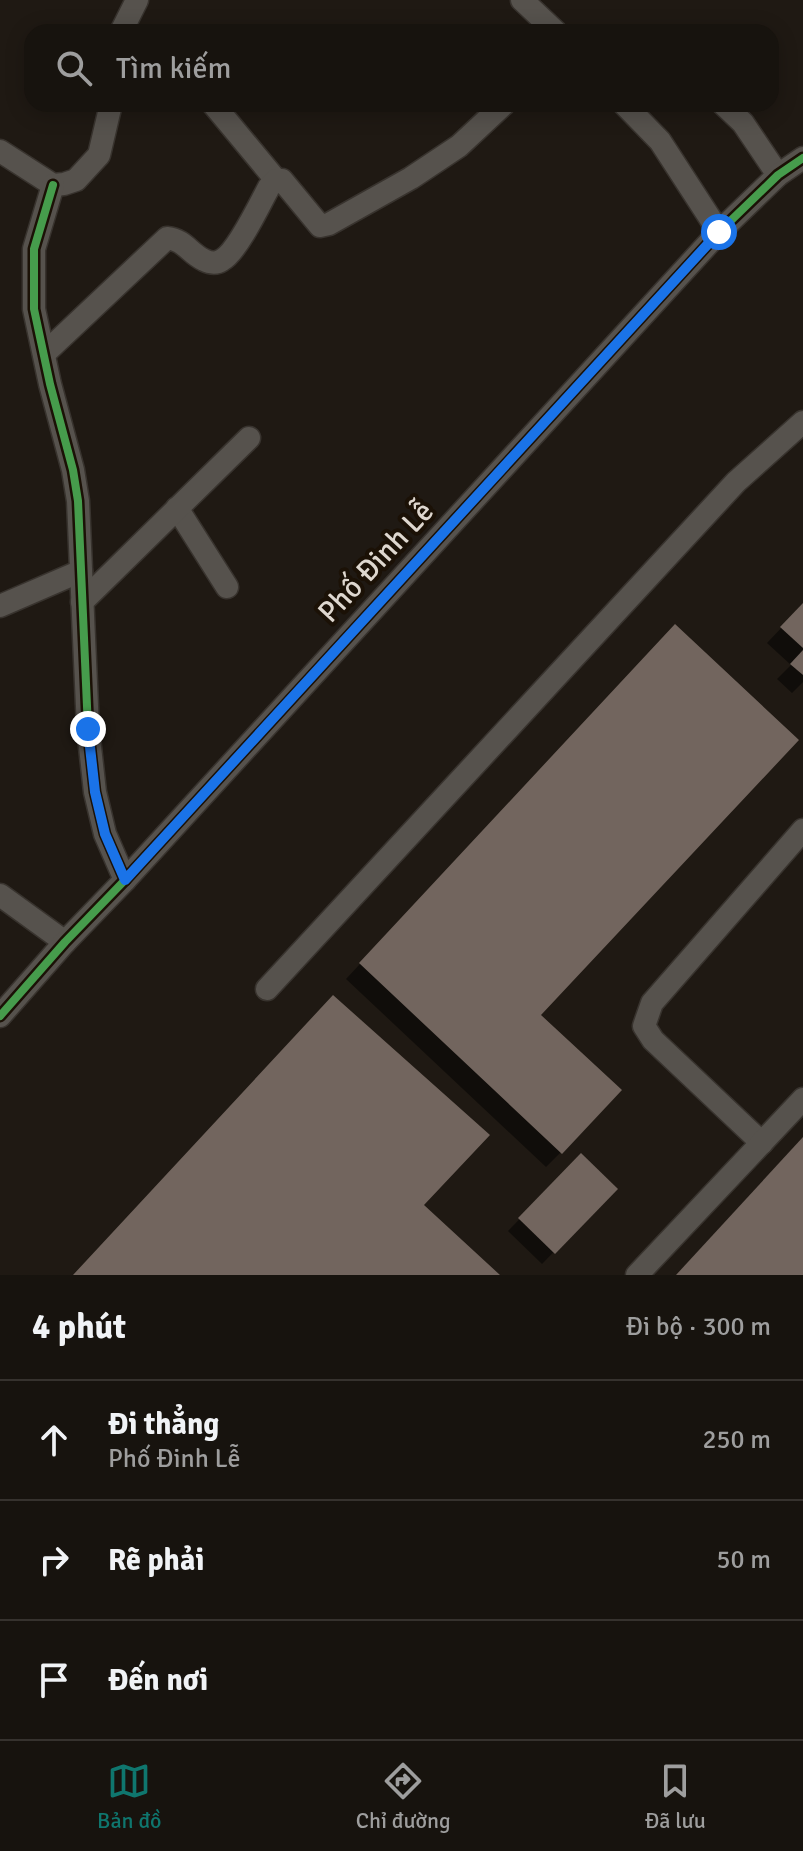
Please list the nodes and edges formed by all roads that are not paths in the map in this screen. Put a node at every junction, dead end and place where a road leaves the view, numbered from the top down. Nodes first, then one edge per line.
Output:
1 (137, 0) edge
2 (522, 0) edge
3 (125, 24) edge
4 (548, 24) edge
5 (109, 112) edge
6 (220, 112) edge
7 (495, 112) edge
8 (632, 112) edge
9 (731, 112) edge
10 (0, 151) edge
11 (803, 158) edge
12 (778, 175) junction
13 (276, 180) junction
14 (53, 185) junction
15 (719, 232) junction
16 (45, 353) junction
17 (803, 422) edge
18 (249, 438) dead end
19 (177, 508) junction
20 (81, 571) junction
21 (227, 587) dead end
22 (82, 602) junction
23 (0, 606) edge
24 (803, 830) edge
25 (125, 880) junction
26 (0, 895) edge
27 (65, 942) junction
28 (267, 989) dead end
29 (0, 1016) edge
30 (803, 1099) edge
31 (762, 1143) junction
32 (637, 1275) edge

1 - 3 street
2 - 4 street
5 - 14 street
6 - 13 street
7 - 13 street
8 - 15 street
9 - 12 street
10 - 14 street
11 - 12 street, Phố Đinh Lễ
12 - 15 street, Phố Đinh Lễ
13 - 16 street
14 - 16 street
15 - 25 street, Phố Đinh Lễ
16 - 20 street
17 - 28 street
18 - 19 street
19 - 21 street
19 - 22 street
20 - 22 street
20 - 23 street
22 - 25 street
24 - 31 street
25 - 27 street, Phố Đinh Lễ
26 - 27 street
27 - 29 street, Phố Đinh Lễ
30 - 31 street
31 - 32 street

